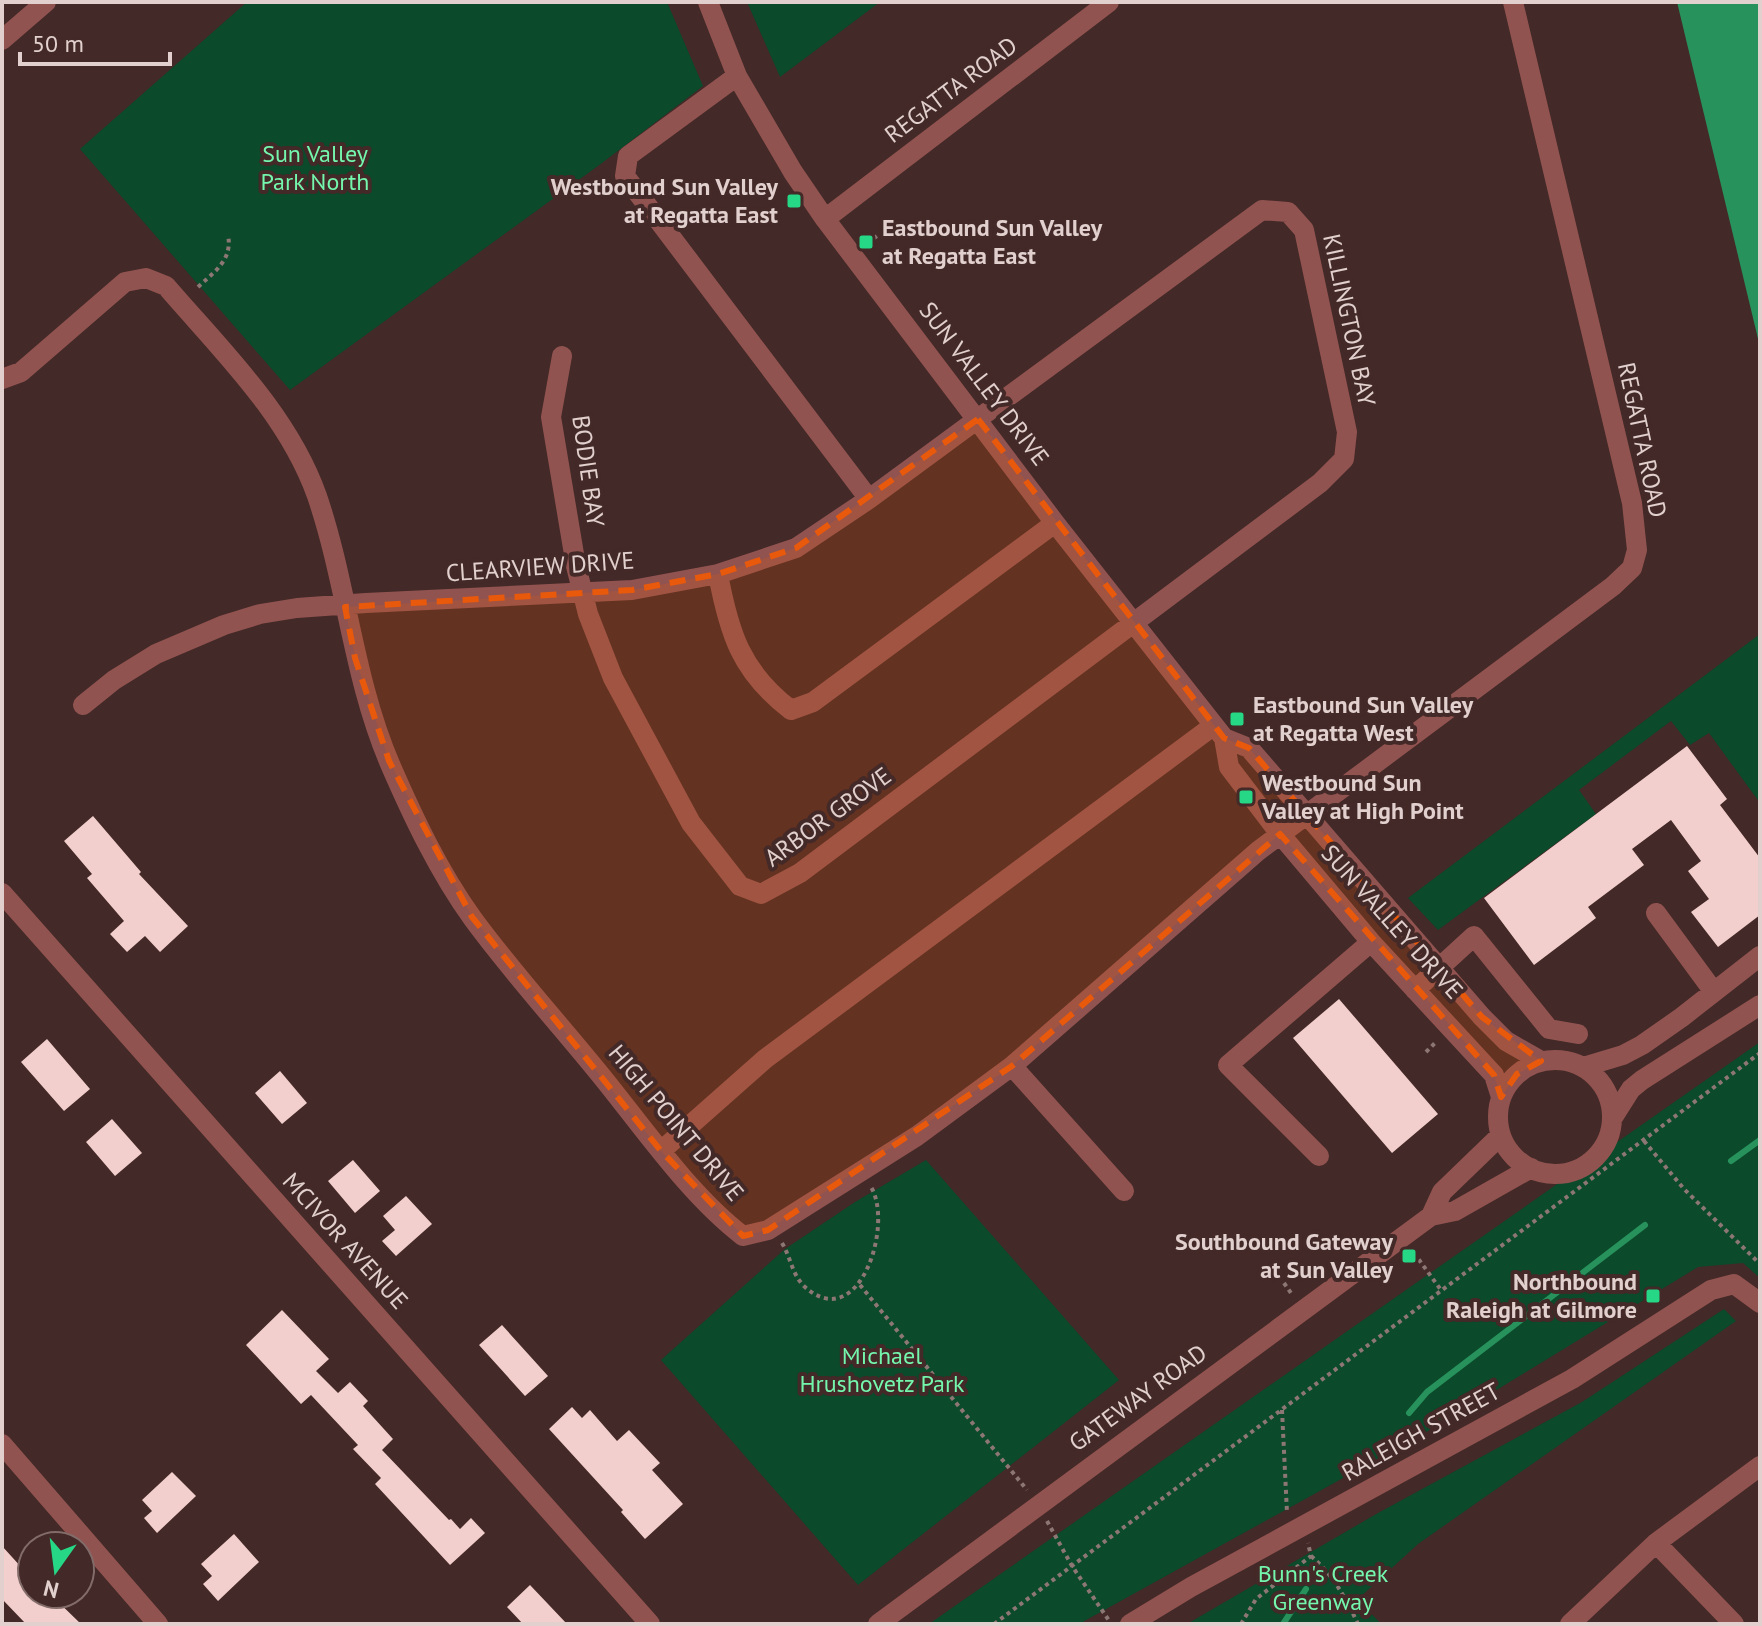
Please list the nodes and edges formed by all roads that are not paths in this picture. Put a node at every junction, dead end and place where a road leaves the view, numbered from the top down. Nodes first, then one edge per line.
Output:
1 (46, 2) edge
2 (708, 2) edge
3 (1109, 2) edge
4 (1513, 2) edge
5 (2, 40) edge
6 (737, 76) junction
7 (825, 219) junction
8 (562, 356) dead end
9 (2, 379) edge
10 (978, 419) junction
11 (869, 499) junction
12 (1055, 523) junction
13 (718, 574) junction
14 (583, 593) junction
15 (345, 607) junction
16 (1134, 625) junction
17 (83, 705) dead end
18 (1218, 732) junction
19 (1292, 824) junction
20 (2, 893) edge
21 (1656, 913) dead end
22 (1371, 942) junction
23 (1760, 956) edge
24 (1438, 968) junction
25 (1415, 990) junction
26 (1714, 992) junction
27 (1760, 1005) edge
28 (1578, 1034) dead end
29 (1541, 1061) junction
30 (1012, 1066) junction
31 (1583, 1067) junction
32 (1501, 1097) junction
33 (1612, 1119) junction
34 (1501, 1135) junction
35 (661, 1151) junction
36 (1319, 1156) dead end
37 (1531, 1168) junction
38 (1124, 1191) dead end
39 (1431, 1216) junction
40 (1760, 1303) edge
41 (2, 1444) edge
42 (1760, 1466) edge
43 (1656, 1543) junction
44 (158, 1624) edge
45 (650, 1624) edge
46 (878, 1624) edge
47 (1130, 1624) edge
48 (1570, 1624) edge
49 (1734, 1624) edge

1 - 5 street
2 - 6 street, SUN VALLEY DRIVE
3 - 7 street, REGATTA ROAD
4 - 19 street, REGATTA ROAD
6 - 7 street, SUN VALLEY DRIVE
6 - 11 street
7 - 10 street, SUN VALLEY DRIVE
8 - 14 street, BODIE BAY
9 - 15 street, HIGH POINT DRIVE
10 - 11 street, CLEARVIEW DRIVE
10 - 12 street, SUN VALLEY DRIVE
10 - 16 street, KILLINGTON BAY
11 - 13 street, CLEARVIEW DRIVE
12 - 13 street
12 - 16 street, SUN VALLEY DRIVE
13 - 14 street, CLEARVIEW DRIVE
14 - 15 street, CLEARVIEW DRIVE
14 - 16 street, ARBOR GROVE
15 - 17 street, CLEARVIEW DRIVE
15 - 35 street, HIGH POINT DRIVE
16 - 18 street, SUN VALLEY DRIVE
18 - 19 street, SUN VALLEY DRIVE
18 - 19 street, SUN VALLEY DRIVE
18 - 35 street
19 - 22 street, SUN VALLEY DRIVE
19 - 24 street, SUN VALLEY DRIVE
19 - 30 street, HIGH POINT DRIVE
20 - 45 street, MCIVOR AVENUE
21 - 26 street
22 - 25 street, SUN VALLEY DRIVE
22 - 36 street
23 - 26 street
24 - 25 street
24 - 28 street
24 - 29 street, SUN VALLEY DRIVE
25 - 32 street, SUN VALLEY DRIVE
26 - 31 street
27 - 33 street
29 - 31 street
29 - 32 street
30 - 35 street, HIGH POINT DRIVE
30 - 38 street
31 - 33 street
32 - 34 street
33 - 37 street
34 - 37 street
34 - 39 street, GATEWAY ROAD
37 - 39 street, GATEWAY ROAD
39 - 46 street, GATEWAY ROAD
40 - 47 street, RALEIGH STREET
41 - 44 street
42 - 43 street
43 - 48 street
43 - 49 street

